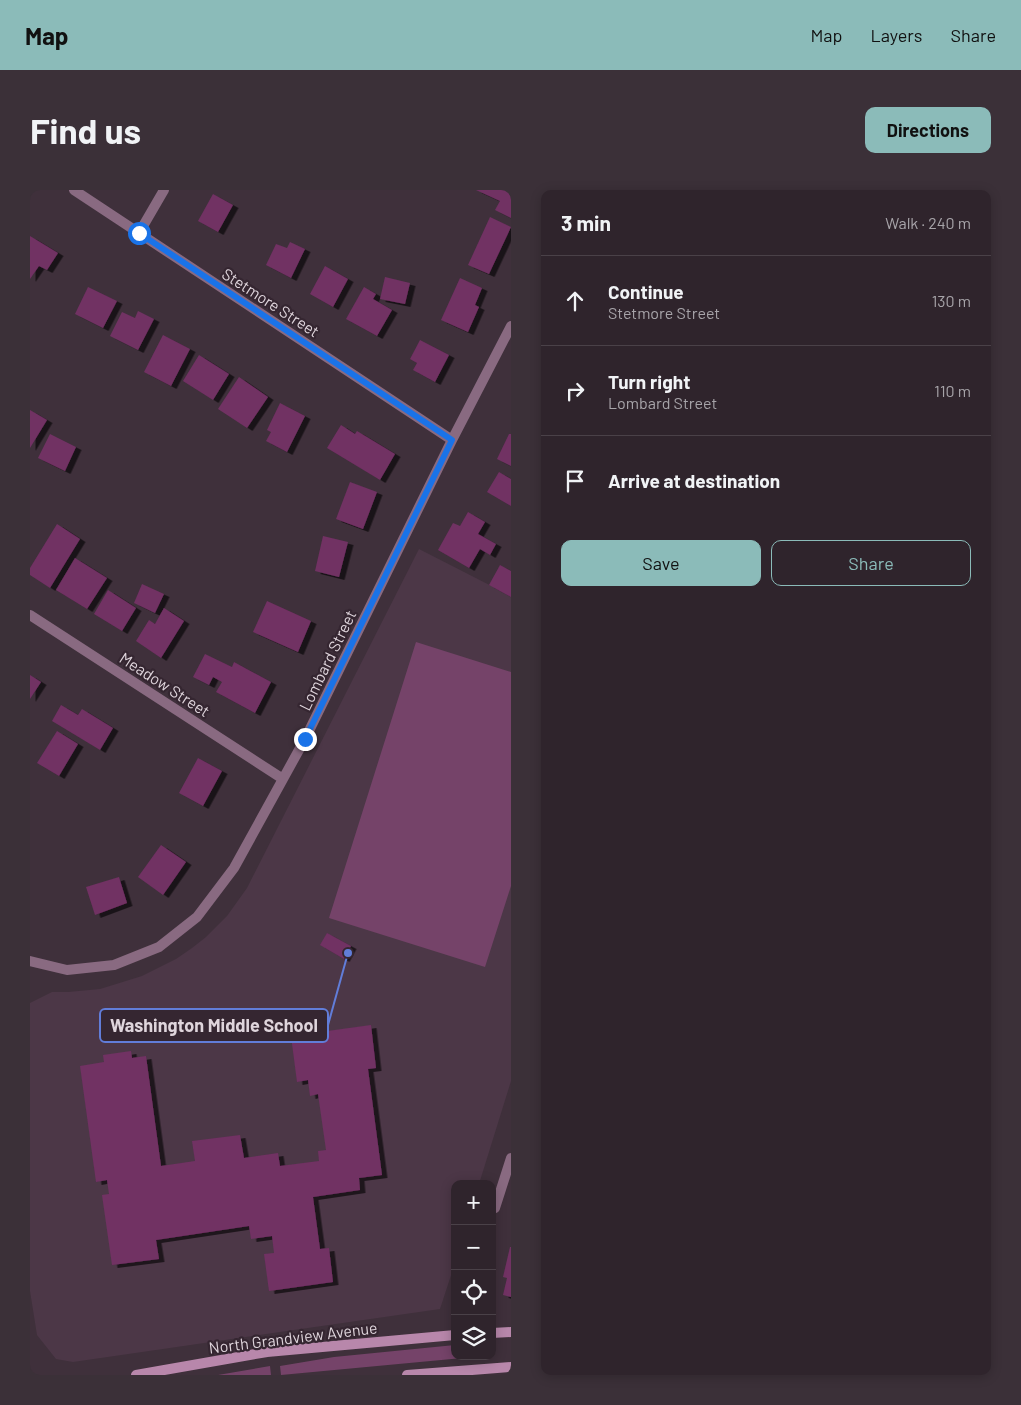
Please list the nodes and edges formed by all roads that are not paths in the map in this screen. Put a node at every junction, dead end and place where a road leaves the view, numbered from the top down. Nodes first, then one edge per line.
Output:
1 (74, 190) edge
2 (164, 190) edge
3 (139, 233) junction
4 (511, 326) edge
5 (452, 440) junction
6 (30, 615) edge
7 (283, 779) junction
8 (30, 961) edge
9 (511, 1158) edge
10 (496, 1205) edge
11 (511, 1332) edge
12 (496, 1333) edge
13 (451, 1335) edge
14 (511, 1368) edge
15 (136, 1375) edge
16 (407, 1375) edge

1 - 3 street, Stetmore Street
2 - 3 street
3 - 5 street, Stetmore Street
4 - 5 street, Lombard Street
5 - 7 street, Lombard Street
6 - 7 street, Meadow Street
7 - 8 street, Lombard Street
9 - 10 street
11 - 12 main road
13 - 15 main road, North Grandview Avenue
14 - 16 main road

